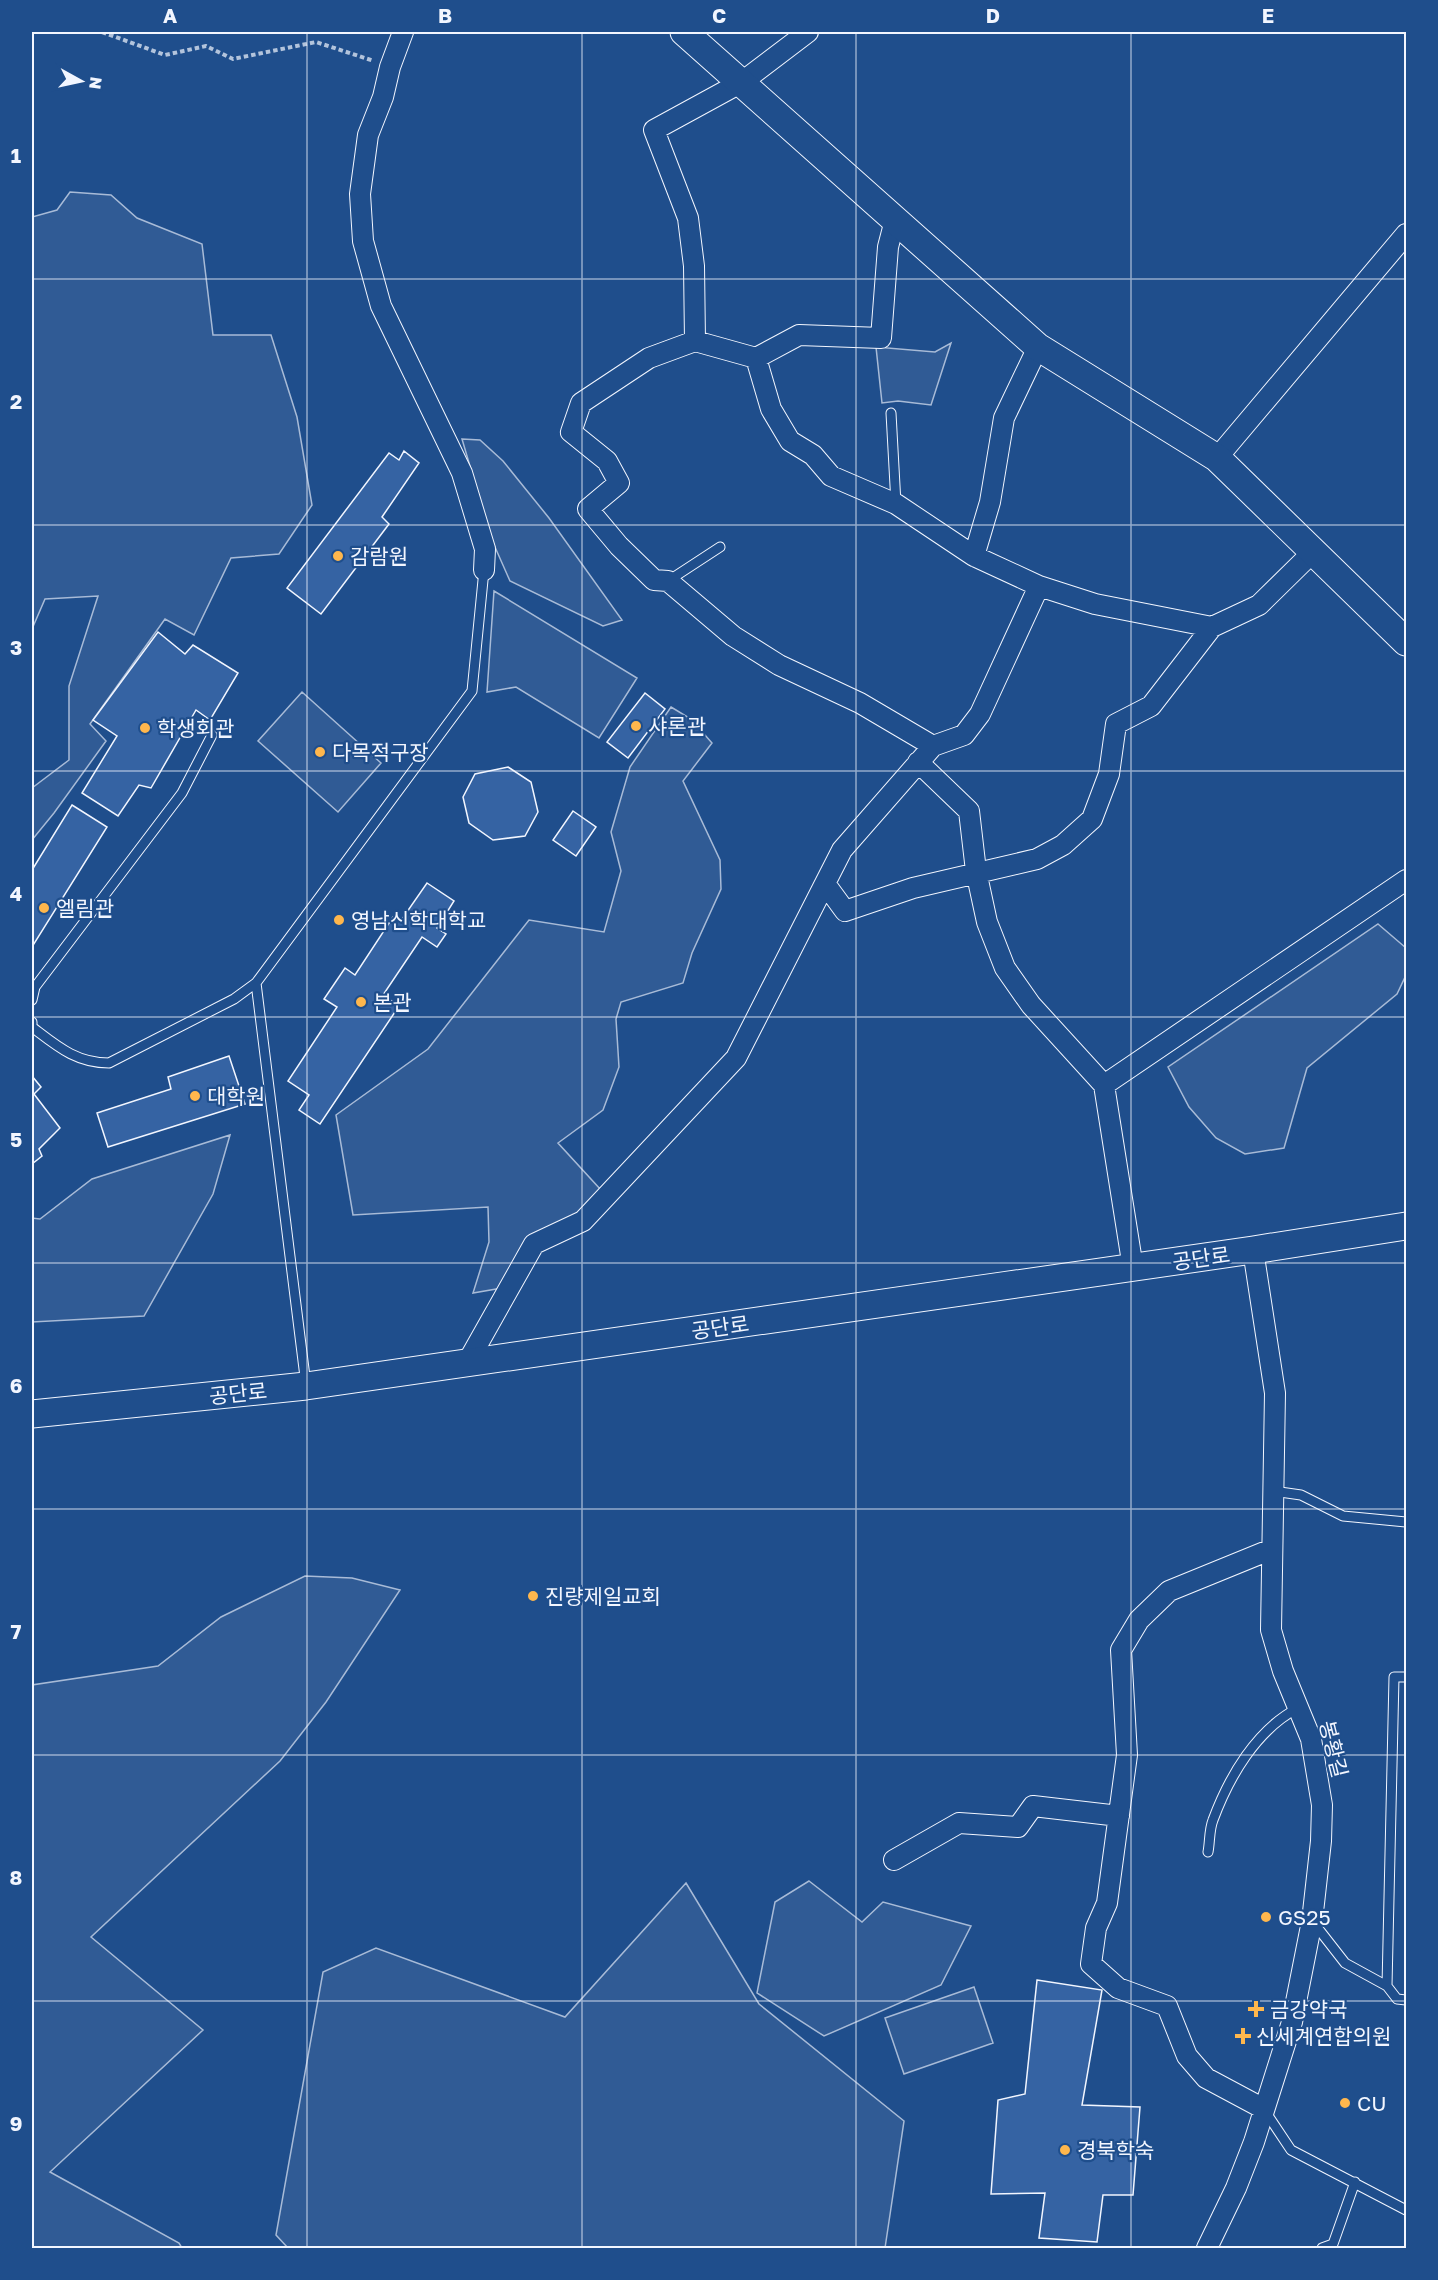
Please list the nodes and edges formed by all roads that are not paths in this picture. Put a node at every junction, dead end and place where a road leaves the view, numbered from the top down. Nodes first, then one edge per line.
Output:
1 (403, 32) edge
2 (684, 32) edge
3 (808, 32) edge
4 (742, 82) junction
5 (896, 220) junction
6 (1407, 234) edge
7 (695, 341) junction
8 (1038, 347) junction
9 (756, 357) junction
10 (891, 413) dead end
11 (1217, 458) junction
12 (896, 504) junction
13 (720, 547) dead end
14 (1314, 551) junction
15 (974, 556) junction
16 (484, 570) joint
17 (668, 581) junction
18 (1039, 586) junction
19 (1212, 627) junction
20 (1407, 642) edge
21 (212, 735) dead end
22 (933, 746) junction
23 (918, 762) junction
24 (976, 872) junction
25 (1407, 880) edge
26 (826, 885) junction
27 (256, 983) junction
28 (32, 1000) edge
29 (32, 1022) edge
30 (1104, 1085) junction
31 (1407, 1226) edge
32 (1253, 1251) junction
33 (1133, 1268) junction
34 (467, 1363) junction
35 (306, 1386) junction
36 (32, 1414) edge
37 (1273, 1491) junction
38 (1407, 1522) edge
39 (1272, 1549) junction
40 (1407, 1677) edge
41 (1298, 1708) junction
42 (1119, 1816) junction
43 (1208, 1852) dead end
44 (894, 1860) dead end
45 (1312, 1921) junction
46 (1387, 1986) junction
47 (1407, 2000) edge
48 (1264, 2109) junction
49 (1355, 2182) junction
50 (1407, 2210) edge
51 (1210, 2248) edge
52 (1322, 2248) edge

1 - 16 street
2 - 4 street
3 - 4 street
4 - 5 street
4 - 7 street
5 - 8 street
5 - 9 street
6 - 11 street
7 - 9 street
7 - 17 street
8 - 11 street
8 - 15 street
9 - 12 street
10 - 12 lane
11 - 14 street
12 - 15 street
13 - 17 lane
14 - 19 street
14 - 20 street
15 - 18 street
16 - 27 lane
17 - 22 street
18 - 19 street
18 - 22 street
19 - 24 street
21 - 28 lane
22 - 23 street
23 - 24 street
23 - 26 street
24 - 26 street
24 - 30 street
25 - 30 street
26 - 34 street
27 - 29 lane
27 - 35 lane
30 - 33 street
31 - 32 street, 공단로
32 - 33 street, 공단로
32 - 37 street, 봉황길
33 - 34 street, 공단로
34 - 35 street, 공단로
35 - 36 street, 공단로
37 - 38 lane
37 - 39 street, 봉황길
39 - 41 street, 봉황길
39 - 42 street
40 - 46 lane
41 - 43 lane
41 - 45 street, 봉황길
42 - 44 street
42 - 48 street
45 - 46 lane
45 - 48 street, 봉황길
46 - 47 lane
48 - 49 lane
48 - 51 street, 봉황길
49 - 50 lane
49 - 52 lane

